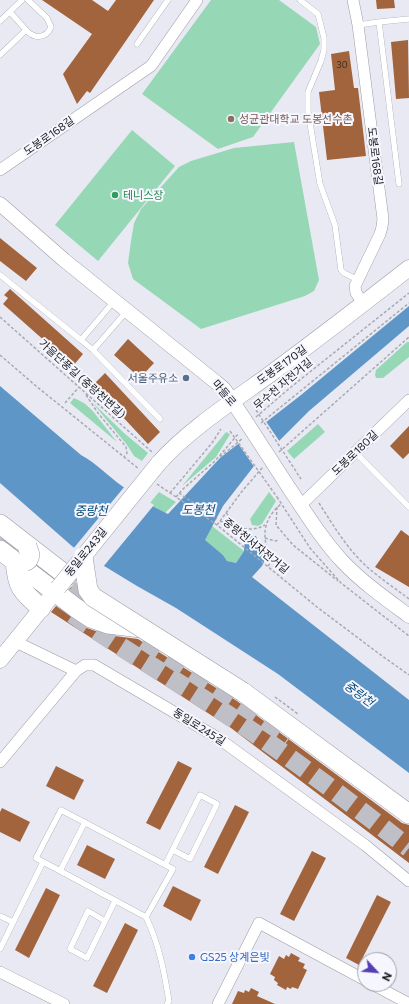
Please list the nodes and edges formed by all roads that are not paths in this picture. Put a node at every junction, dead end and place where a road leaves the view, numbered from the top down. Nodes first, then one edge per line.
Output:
1 (22, 0) edge
2 (28, 0) edge
3 (168, 0) edge
4 (196, 0) edge
5 (300, 0) edge
6 (353, 0) edge
7 (10, 12) junction
8 (409, 19) edge
9 (0, 21) edge
10 (379, 22) junction
11 (358, 25) junction
12 (26, 30) junction
13 (137, 44) dead end
14 (0, 56) edge
15 (0, 170) edge
16 (399, 184) dead end
17 (0, 204) edge
18 (409, 268) edge
19 (0, 275) edge
20 (358, 280) junction
21 (115, 300) junction
22 (364, 304) junction
23 (127, 310) junction
24 (81, 340) junction
25 (93, 350) junction
26 (409, 400) edge
27 (232, 401) junction
28 (160, 419) dead end
29 (355, 452) junction
30 (156, 458) joint
31 (301, 505) junction
32 (409, 507) edge
33 (0, 524) edge
34 (0, 550) edge
35 (22, 556) junction
36 (83, 557) junction
37 (60, 585) junction
38 (41, 608) junction
39 (409, 616) edge
40 (138, 628) junction
41 (14, 641) junction
42 (0, 660) edge
43 (76, 670) junction
44 (0, 762) edge
45 (409, 814) edge
46 (85, 822) junction
47 (173, 850) junction
48 (43, 862) junction
49 (165, 865) junction
50 (60, 871) junction
51 (409, 881) edge
52 (115, 901) junction
53 (0, 916) edge
54 (146, 917) junction
55 (106, 921) junction
56 (13, 922) junction
57 (0, 949) edge
58 (0, 972) edge
59 (357, 976) edge
60 (387, 992) edge
61 (64, 1004) edge
62 (167, 1004) edge
63 (218, 1004) edge
64 (407, 1004) edge

1 - 7 lane
2 - 12 lane
3 - 13 lane
4 - 15 street, 도봉로168길
5 - 20 lane
6 - 11 street, 도봉로168길
7 - 9 lane
7 - 12 lane
8 - 10 lane
10 - 11 lane
10 - 16 lane
11 - 20 street, 도봉로168길
12 - 14 lane
17 - 21 street, 마들로
18 - 22 main road, 도봉로170길
19 - 24 lane
20 - 22 street
21 - 23 street, 마들로
21 - 24 lane
22 - 27 main road, 도봉로170길
23 - 25 lane
23 - 27 street, 마들로
24 - 25 lane
25 - 28 lane
26 - 29 street, 도봉로180길
27 - 30 main road, 도봉로170길
27 - 31 street, 마들로, bridge
29 - 31 street, 도봉로180길
29 - 32 lane
30 - 36 main road, 동일로243길, bridge
31 - 39 street, 마들로
33 - 35 highway
34 - 35 highway
35 - 37 highway
35 - 38 highway
36 - 37 main road, 동일로243길, bridge
36 - 40 highway, bridge
37 - 38 main road, 동일로243길
37 - 40 highway
38 - 41 main road, 동일로243길
40 - 45 highway, bridge
41 - 42 main road, 동일로243길
41 - 43 street
43 - 44 street
43 - 51 street, 동일로245길
46 - 48 lane
46 - 49 lane
46 - 50 lane
47 - 47 lane
47 - 49 lane
48 - 50 lane
48 - 56 lane
49 - 54 lane
50 - 52 lane
52 - 54 lane
52 - 55 lane
53 - 56 lane
54 - 62 lane
55 - 55 lane
56 - 57 lane
58 - 61 street
59 - 63 street
60 - 64 street

